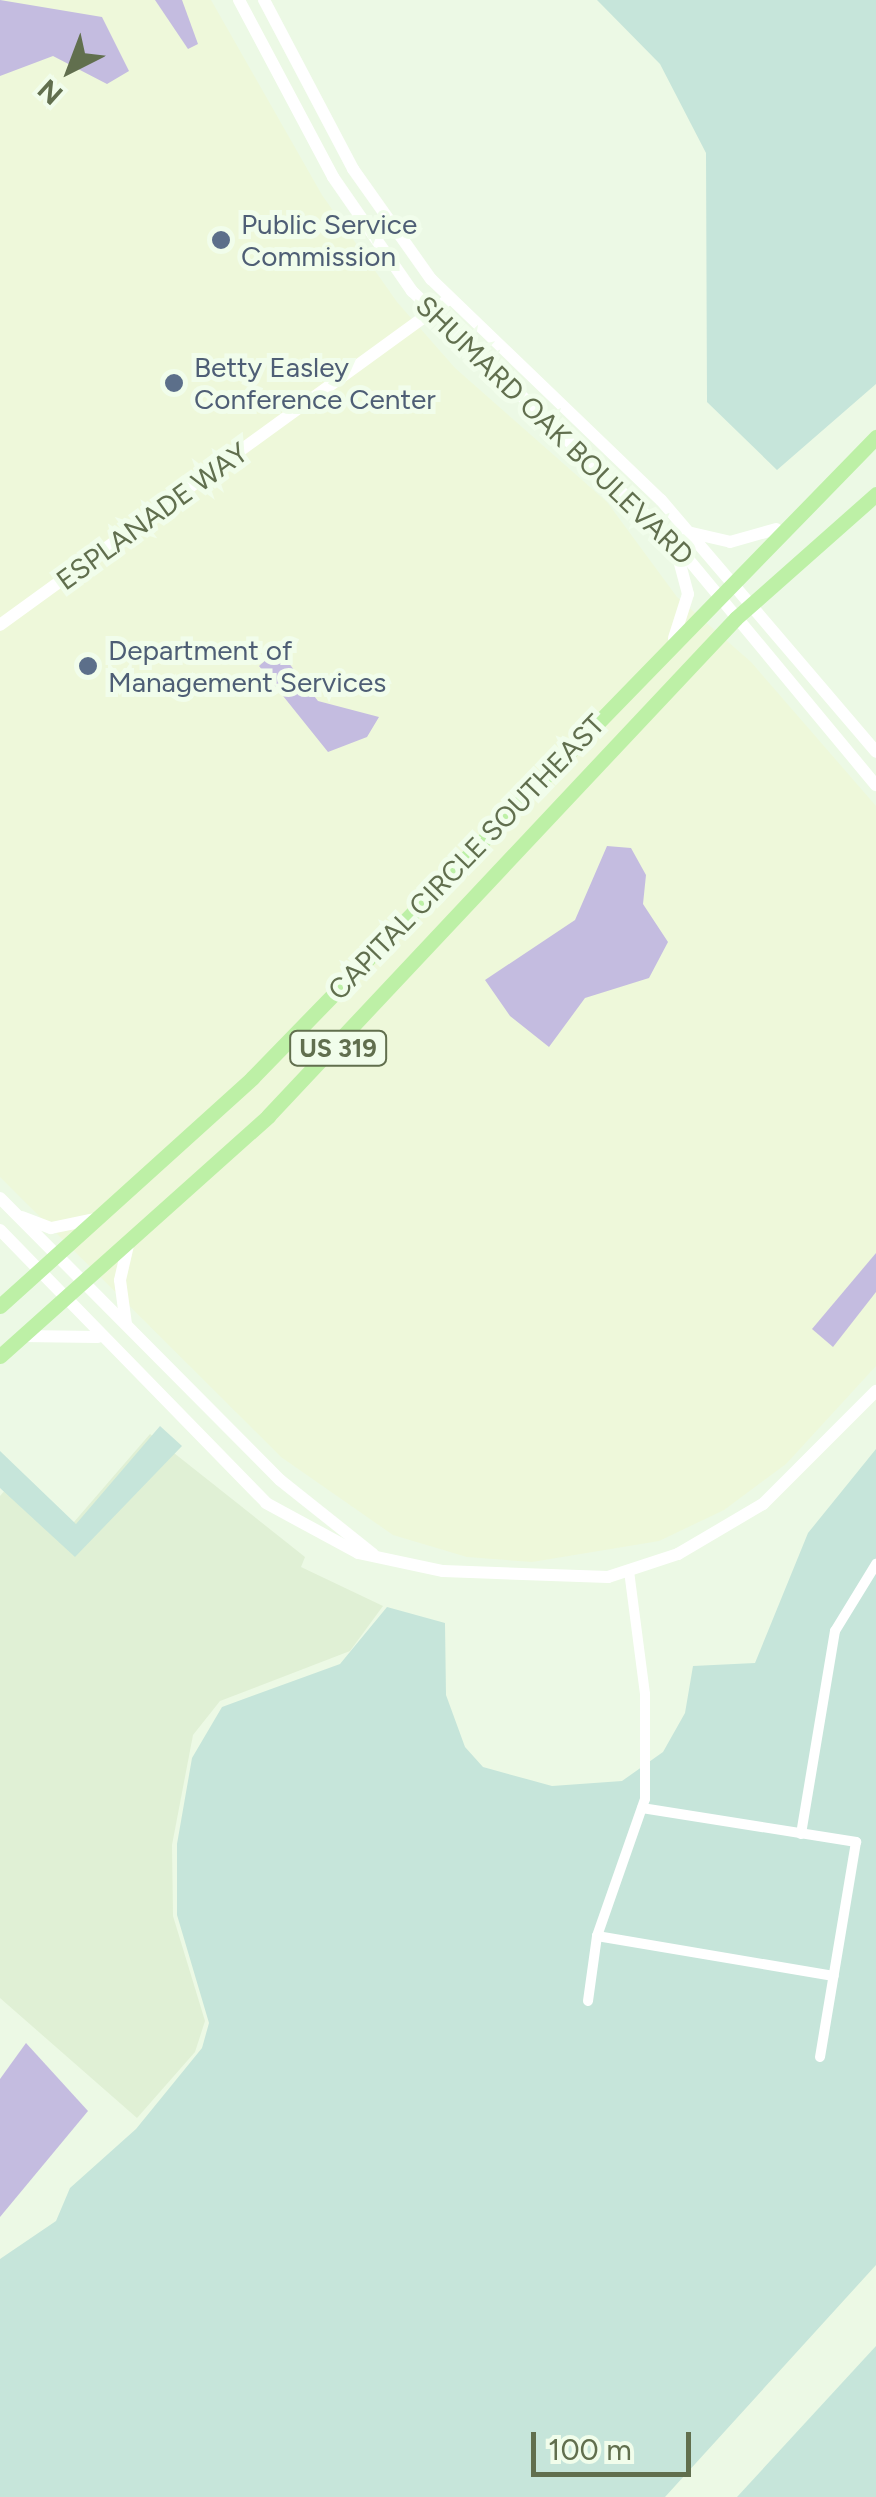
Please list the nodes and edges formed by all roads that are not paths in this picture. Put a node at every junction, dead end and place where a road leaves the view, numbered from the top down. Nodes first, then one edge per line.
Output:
1 (239, 0) edge
2 (264, 0) edge
3 (449, 300) junction
4 (432, 314) junction
5 (540, 386) junction
6 (524, 405) junction
7 (876, 437) edge
8 (876, 494) edge
9 (776, 529) junction
10 (690, 532) junction
11 (674, 542) junction
12 (729, 581) junction
13 (717, 594) junction
14 (749, 606) junction
15 (736, 618) junction
16 (0, 625) edge
17 (674, 638) junction
18 (876, 752) edge
19 (876, 784) edge
20 (0, 1198) edge
21 (18, 1216) junction
22 (97, 1218) junction
23 (0, 1230) edge
24 (129, 1242) junction
25 (56, 1255) junction
26 (40, 1270) junction
27 (83, 1282) junction
28 (66, 1298) junction
29 (0, 1306) edge
30 (126, 1327) junction
31 (22, 1336) junction
32 (104, 1339) junction
33 (0, 1356) edge
34 (876, 1392) edge
35 (374, 1556) junction
36 (876, 1564) edge
37 (629, 1570) junction
38 (642, 1808) junction
39 (801, 1834) junction
40 (597, 1936) junction
41 (834, 1976) junction
42 (588, 2001) dead end
43 (820, 2057) dead end

1 - 4 street, SHUMARD OAK BOULEVARD
2 - 3 street, SHUMARD OAK BOULEVARD
3 - 4 street, ESPLANADE WAY
3 - 5 street, SHUMARD OAK BOULEVARD
4 - 6 street, SHUMARD OAK BOULEVARD
4 - 16 street, ESPLANADE WAY
5 - 6 street
5 - 10 street, SHUMARD OAK BOULEVARD
6 - 11 street, SHUMARD OAK BOULEVARD
7 - 9 main road, CAPITAL CIRCLE SOUTHEAST / US 319
8 - 14 main road, CAPITAL CIRCLE SOUTHEAST / US 319
9 - 10 street
9 - 12 main road, CAPITAL CIRCLE SOUTHEAST / US 319
10 - 12 street, SHUMARD OAK BOULEVARD
11 - 13 street, SHUMARD OAK BOULEVARD
11 - 17 street
12 - 13 main road, CAPITAL CIRCLE SOUTHEAST / US 319
12 - 14 street, SHUMARD OAK BOULEVARD
13 - 15 street, SHUMARD OAK BOULEVARD
13 - 17 main road, CAPITAL CIRCLE SOUTHEAST / US 319
14 - 15 main road, CAPITAL CIRCLE SOUTHEAST / US 319
14 - 18 street, SHUMARD OAK BOULEVARD
15 - 19 street, SHUMARD OAK BOULEVARD
15 - 24 main road, CAPITAL CIRCLE SOUTHEAST / US 319
17 - 22 main road, CAPITAL CIRCLE SOUTHEAST / US 319
20 - 21 street
21 - 22 street
21 - 25 street
22 - 25 main road, CAPITAL CIRCLE SOUTHEAST / US 319
23 - 26 street
24 - 27 main road, CAPITAL CIRCLE SOUTHEAST / US 319
24 - 30 street
25 - 26 main road, CAPITAL CIRCLE SOUTHEAST / US 319
25 - 27 street
26 - 28 street
26 - 29 main road, CAPITAL CIRCLE SOUTHEAST / US 319
27 - 28 main road, CAPITAL CIRCLE SOUTHEAST / US 319
27 - 30 street
28 - 31 main road, CAPITAL CIRCLE SOUTHEAST / US 319
28 - 32 street
30 - 35 street
31 - 32 street
31 - 33 main road, CAPITAL CIRCLE SOUTHEAST / US 319
32 - 35 street
34 - 37 street
35 - 37 street
36 - 39 street
37 - 38 street
38 - 39 street
38 - 40 street
39 - 41 street
40 - 41 street
40 - 42 street
41 - 43 street

